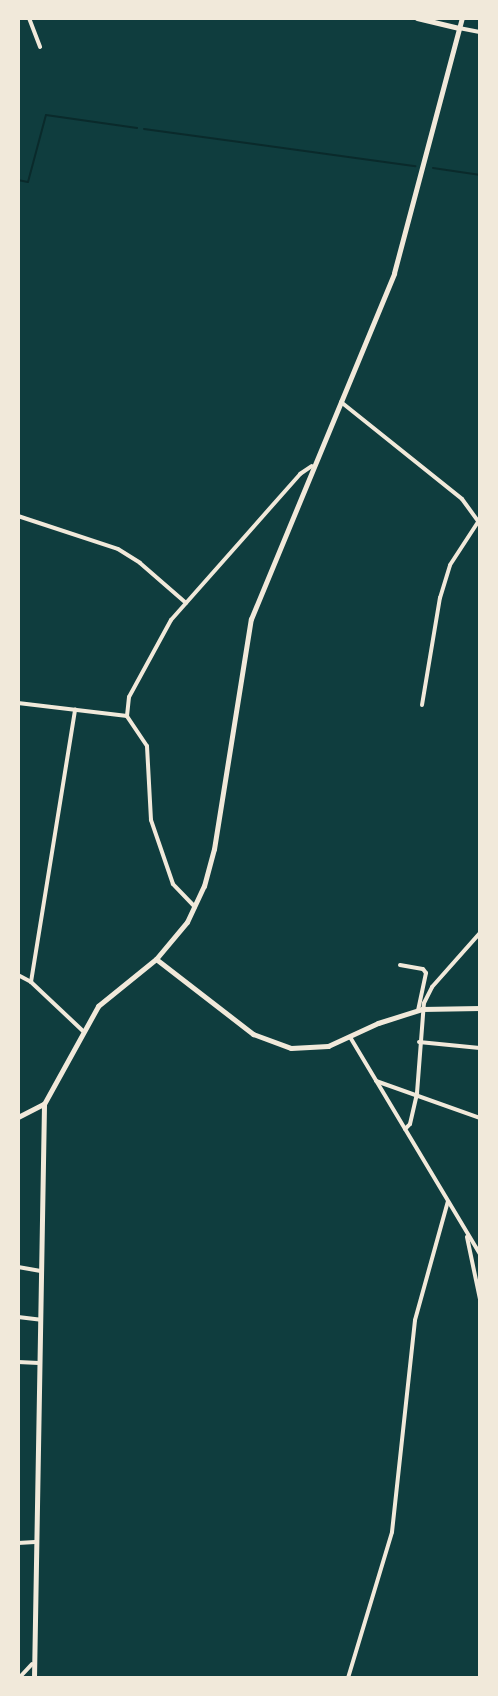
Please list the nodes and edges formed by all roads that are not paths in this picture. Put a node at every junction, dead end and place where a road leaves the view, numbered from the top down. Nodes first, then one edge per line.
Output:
1 (29, 18) edge
2 (417, 18) edge
3 (462, 18) edge
4 (459, 28) junction
5 (480, 32) edge
6 (40, 47) dead end
7 (340, 401) junction
8 (312, 466) junction
9 (18, 516) edge
10 (479, 523) edge
11 (186, 603) junction
12 (18, 703) edge
13 (422, 705) dead end
14 (75, 710) junction
15 (127, 716) junction
16 (195, 907) junction
17 (480, 933) edge
18 (156, 960) junction
19 (400, 965) dead end
20 (18, 975) edge
21 (31, 982) junction
22 (480, 1008) edge
23 (420, 1010) junction
24 (83, 1031) junction
25 (350, 1037) junction
26 (419, 1042) junction
27 (480, 1048) edge
28 (375, 1081) junction
29 (417, 1093) junction
30 (44, 1104) junction
31 (18, 1117) edge
32 (480, 1118) edge
33 (405, 1129) junction
34 (448, 1201) junction
35 (466, 1233) junction
36 (480, 1254) edge
37 (18, 1267) edge
38 (42, 1272) junction
39 (480, 1299) edge
40 (18, 1317) edge
41 (40, 1320) junction
42 (18, 1362) edge
43 (39, 1363) junction
44 (35, 1542) junction
45 (18, 1543) edge
46 (32, 1664) junction
47 (20, 1678) edge
48 (34, 1678) edge
49 (348, 1678) edge

1 - 6 street
2 - 4 main road
3 - 4 main road
4 - 5 street
4 - 7 main road
7 - 8 main road
7 - 10 street
8 - 11 street
8 - 16 main road
9 - 11 street
10 - 13 street
11 - 15 street
12 - 14 street
14 - 15 street
14 - 21 street
15 - 16 street
16 - 18 main road
17 - 23 street
18 - 24 main road
18 - 25 main road
19 - 23 street
20 - 21 street
21 - 24 street
22 - 23 main road
23 - 25 main road
23 - 26 street
24 - 30 main road
25 - 28 street
26 - 27 street
26 - 29 street
28 - 29 street
28 - 33 street
29 - 32 street
29 - 33 street
30 - 31 main road
30 - 38 main road
33 - 34 street
34 - 35 street
34 - 49 street
35 - 36 street
35 - 39 street
37 - 38 street
38 - 41 main road
40 - 41 street
41 - 43 main road
42 - 43 street
43 - 44 main road
44 - 45 street
44 - 46 main road
46 - 47 street
46 - 48 main road

